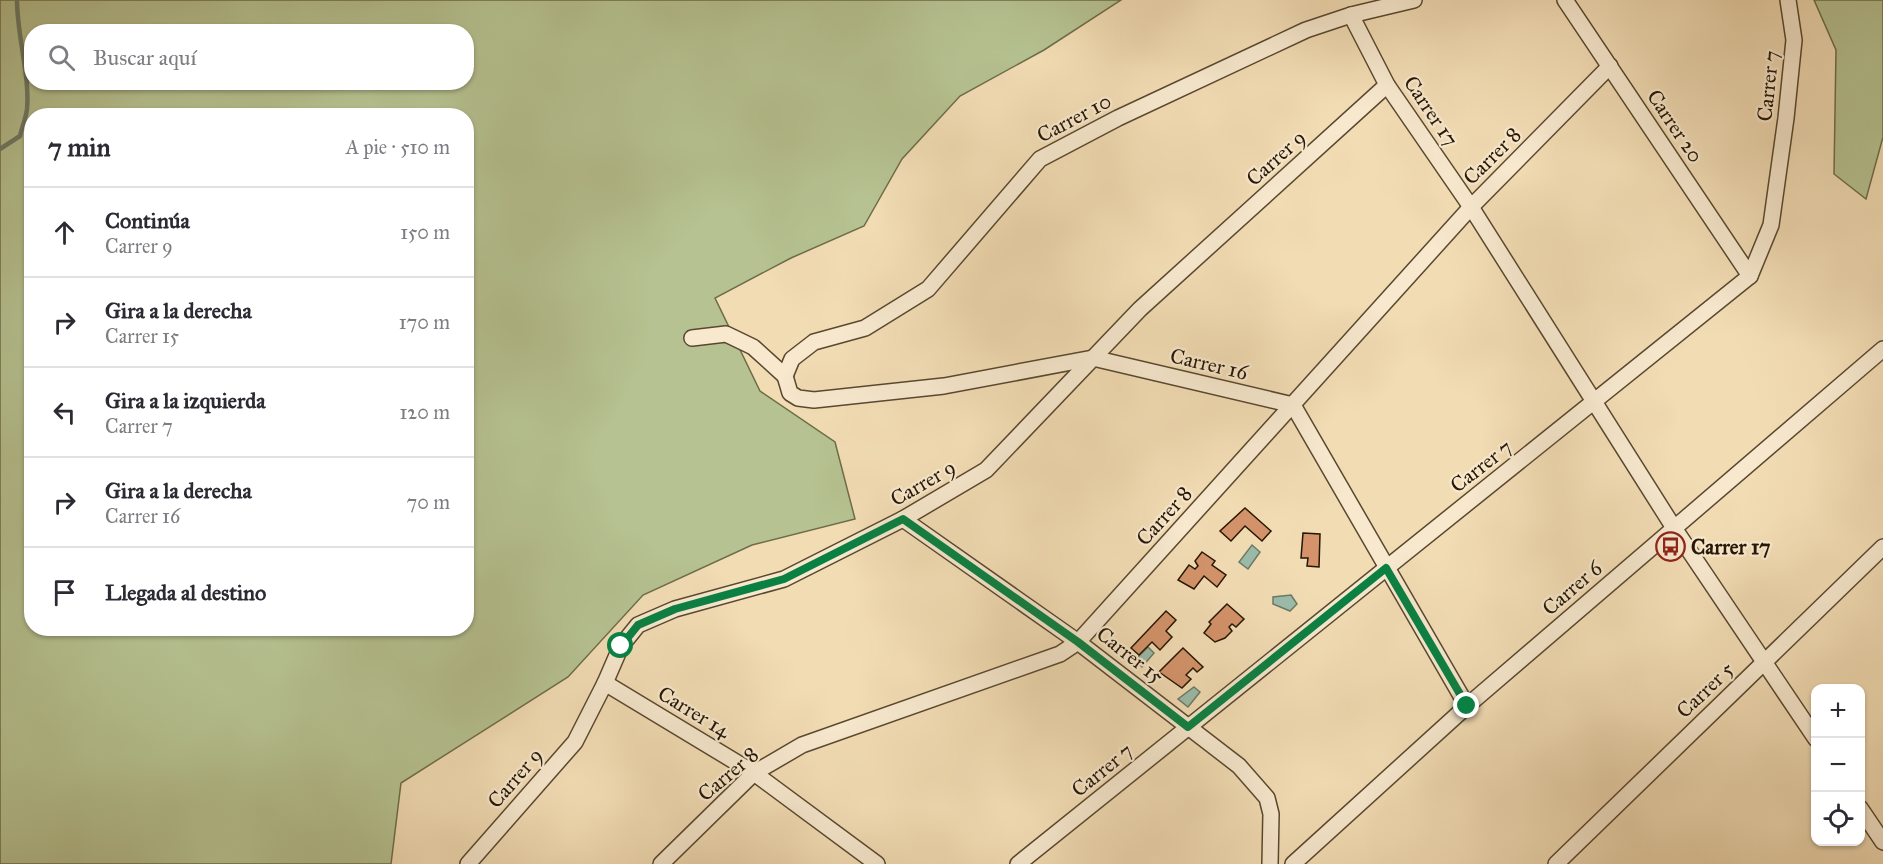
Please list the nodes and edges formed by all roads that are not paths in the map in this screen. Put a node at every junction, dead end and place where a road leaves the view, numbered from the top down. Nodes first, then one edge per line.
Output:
1 (1414, 0) edge
2 (1565, 0) edge
3 (1788, 0) edge
4 (1351, 15) junction
5 (1610, 66) junction
6 (1387, 85) junction
7 (1471, 207) junction
8 (1750, 276) junction
9 (692, 338) dead end
10 (1883, 350) edge
11 (1093, 358) junction
12 (785, 376) junction
13 (1596, 402) junction
14 (1293, 405) junction
15 (903, 519) junction
16 (1674, 528) junction
17 (1883, 547) edge
18 (1386, 568) junction
19 (1078, 642) junction
20 (1765, 661) junction
21 (605, 683) junction
22 (1467, 706) junction
23 (1188, 727) junction
24 (1814, 738) edge
25 (754, 773) junction
26 (1865, 815) edge
27 (1883, 842) edge
28 (468, 864) edge
29 (661, 864) edge
30 (877, 864) edge
31 (1018, 864) edge
32 (1269, 864) edge
33 (1293, 864) edge
34 (1556, 864) edge

1 - 4 street, Carrer 10
2 - 5 street, Carrer 20
3 - 8 street, Carrer 7
4 - 6 street, Carrer 17
4 - 12 street, Carrer 10
5 - 7 street, Carrer 8
5 - 8 street, Carrer 20
6 - 7 street, Carrer 17
6 - 11 street, Carrer 9
7 - 13 street, Carrer 17
7 - 14 street, Carrer 8
8 - 13 street, Carrer 7
9 - 12 street
10 - 16 street, Carrer 6
11 - 12 street, Carrer 16
11 - 14 street, Carrer 16
11 - 15 street, Carrer 9
13 - 16 street, Carrer 17
13 - 18 street, Carrer 7
14 - 18 street
14 - 19 street, Carrer 8
15 - 19 street, Carrer 15
15 - 21 street, Carrer 9
16 - 20 street, Carrer 17
16 - 22 street, Carrer 6
17 - 20 street, Carrer 5
18 - 22 street
18 - 23 street, Carrer 7
19 - 23 street, Carrer 15
19 - 25 street, Carrer 8
20 - 24 street, Carrer 17
20 - 34 street, Carrer 5
21 - 25 street, Carrer 14
21 - 28 street, Carrer 9
22 - 33 street, Carrer 6
23 - 31 street, Carrer 7
23 - 32 street, Carrer 15
25 - 29 street, Carrer 8
25 - 30 street, Carrer 14
26 - 27 street

